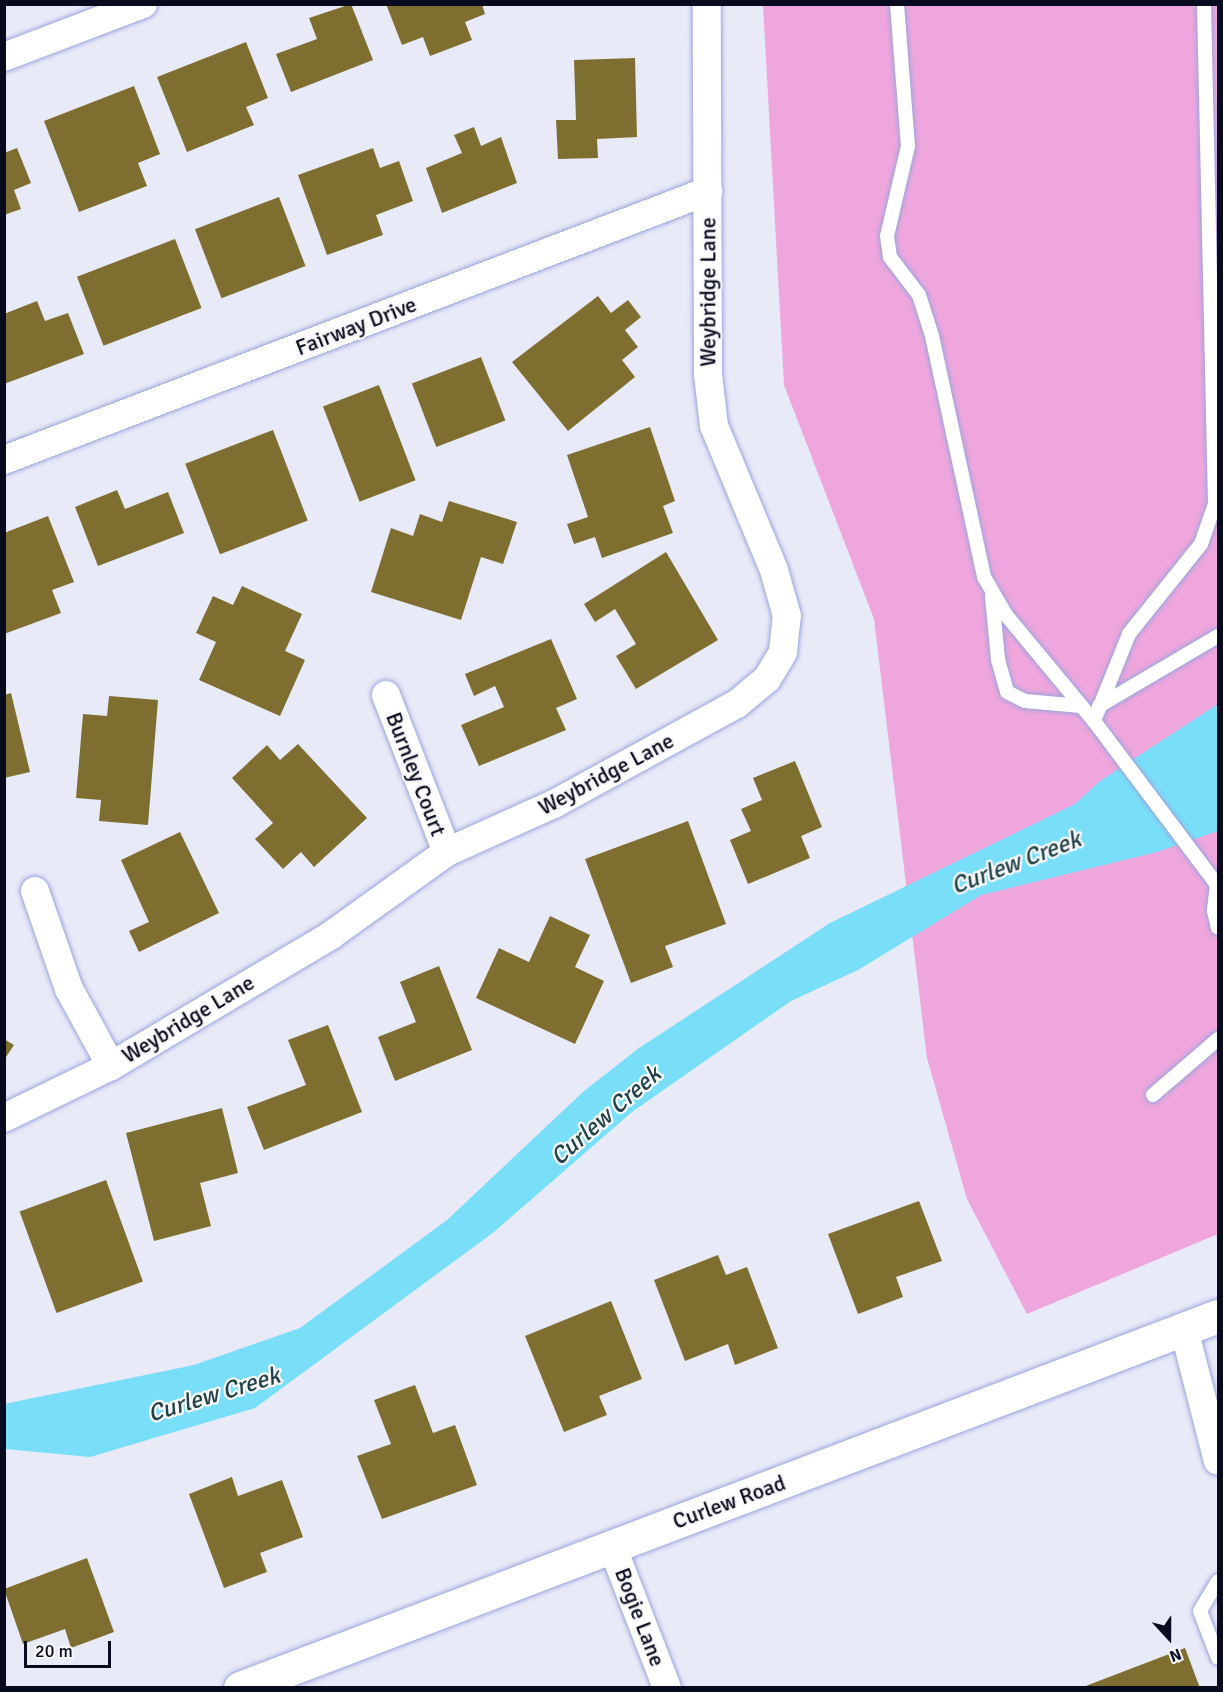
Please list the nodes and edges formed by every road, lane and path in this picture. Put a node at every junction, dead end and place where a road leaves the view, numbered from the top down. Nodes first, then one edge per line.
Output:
1 (143, 4) edge
2 (707, 4) edge
3 (897, 4) edge
4 (1204, 4) edge
5 (4, 57) edge
6 (708, 191) junction
7 (4, 460) edge
8 (1216, 519) edge
9 (992, 595) junction
10 (1218, 636) edge
11 (386, 695) dead end
12 (1081, 706) junction
13 (1099, 706) junction
14 (1097, 725) junction
15 (447, 852) junction
16 (1217, 884) edge
17 (36, 891) dead end
18 (1218, 928) edge
19 (1218, 1039) edge
20 (111, 1066) junction
21 (1153, 1095) dead end
22 (4, 1118) edge
23 (1218, 1316) edge
24 (1184, 1329) junction
25 (1218, 1393) edge
26 (1217, 1453) edge
27 (612, 1546) junction
28 (1218, 1581) edge
29 (1218, 1658) edge
30 (240, 1688) edge
31 (667, 1688) edge

1 - 5 street
2 - 6 street, Weybridge Lane
3 - 9 lane
4 - 8 lane
6 - 7 street, Fairway Drive
6 - 15 street, Weybridge Lane
8 - 13 lane
9 - 12 lane
9 - 12 lane
10 - 13 lane
11 - 15 street, Burnley Court
12 - 14 lane
13 - 14 lane
14 - 16 lane
15 - 20 street, Weybridge Lane
16 - 18 lane
17 - 20 street
19 - 21 lane
20 - 22 street, Weybridge Lane
23 - 24 main road, Curlew Road
24 - 25 street
24 - 26 street
24 - 27 main road, Curlew Road
27 - 30 main road, Curlew Road
27 - 31 street, Bogie Lane
28 - 29 lane

